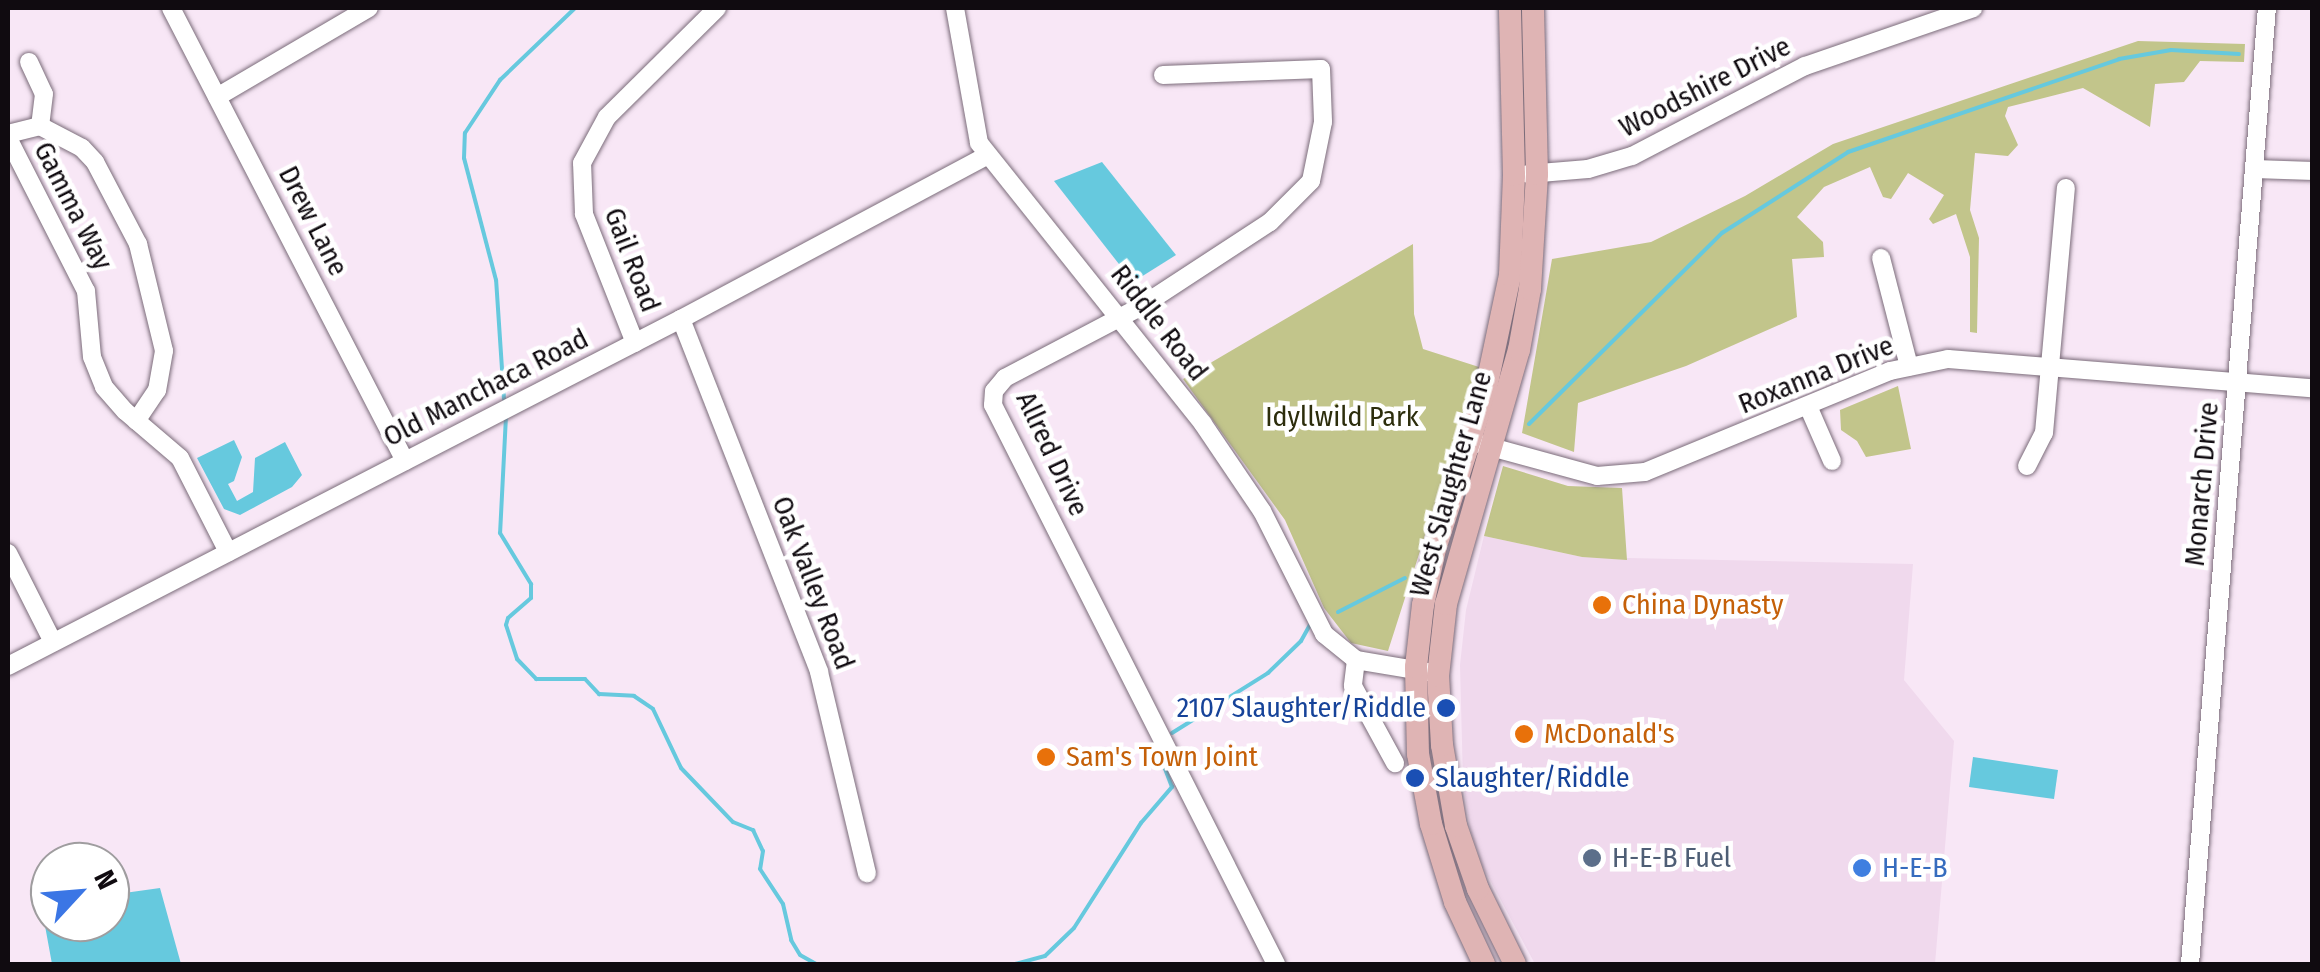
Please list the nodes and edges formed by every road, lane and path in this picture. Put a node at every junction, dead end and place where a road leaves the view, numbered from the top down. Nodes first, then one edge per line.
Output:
1 (171, 8) edge
2 (368, 8) edge
3 (717, 8) edge
4 (954, 8) edge
5 (1510, 8) edge
6 (1532, 8) edge
7 (1973, 8) edge
8 (2267, 8) edge
9 (29, 62) dead end
10 (1163, 75) dead end
11 (217, 96) junction
12 (40, 126) junction
13 (8, 136) edge
14 (986, 156) junction
15 (2256, 170) junction
16 (2312, 172) edge
17 (1526, 174) junction
18 (2066, 188) dead end
19 (1881, 258) dead end
20 (1120, 318) junction
21 (681, 320) junction
22 (635, 343) junction
23 (1909, 366) junction
24 (2051, 366) junction
25 (2238, 382) junction
26 (2312, 388) edge
27 (1808, 406) junction
28 (136, 421) junction
29 (1481, 444) junction
30 (405, 460) junction
31 (1832, 461) dead end
32 (2026, 466) dead end
33 (228, 552) junction
34 (8, 553) edge
35 (53, 642) junction
36 (1356, 660) junction
37 (8, 666) edge
38 (1427, 671) junction
39 (1396, 764) dead end
40 (866, 874) dead end
41 (1471, 937) junction
42 (1513, 962) edge
43 (1276, 964) edge
44 (1484, 964) edge
45 (2190, 964) edge

1 - 11 street, Drew Lane
2 - 11 street
3 - 22 street, Gail Road
4 - 14 street, Riddle Road
5 - 17 main road, West Slaughter Lane
6 - 17 main road, West Slaughter Lane
7 - 17 street, Woodshire Drive
8 - 15 street, Monarch Drive
9 - 12 street
10 - 20 street, Allred Drive
11 - 30 street, Drew Lane
12 - 13 street
12 - 28 street
13 - 28 street, Gamma Way
14 - 20 street, Riddle Road
14 - 21 street, Old Manchaca Road
15 - 16 street
15 - 25 street, Monarch Drive
17 - 29 main road, West Slaughter Lane
18 - 24 street
19 - 23 street
20 - 36 street, Riddle Road
20 - 43 street, Allred Drive
21 - 22 street, Old Manchaca Road
21 - 40 street, Oak Valley Road
22 - 30 street, Old Manchaca Road
23 - 24 street, Roxanna Drive
23 - 27 street, Roxanna Drive
24 - 25 street, Roxanna Drive
24 - 32 street
25 - 26 street, Roxanna Drive
25 - 45 street, Monarch Drive
27 - 29 street, Roxanna Drive
27 - 31 street
28 - 33 street, Gamma Way
29 - 38 main road, West Slaughter Lane
30 - 33 street, Old Manchaca Road
33 - 35 street, Old Manchaca Road
34 - 35 street
35 - 37 street, Old Manchaca Road
36 - 38 street
36 - 39 street
38 - 41 main road, West Slaughter Lane
38 - 42 main road, West Slaughter Lane
41 - 42 main road
41 - 44 main road, West Slaughter Lane

